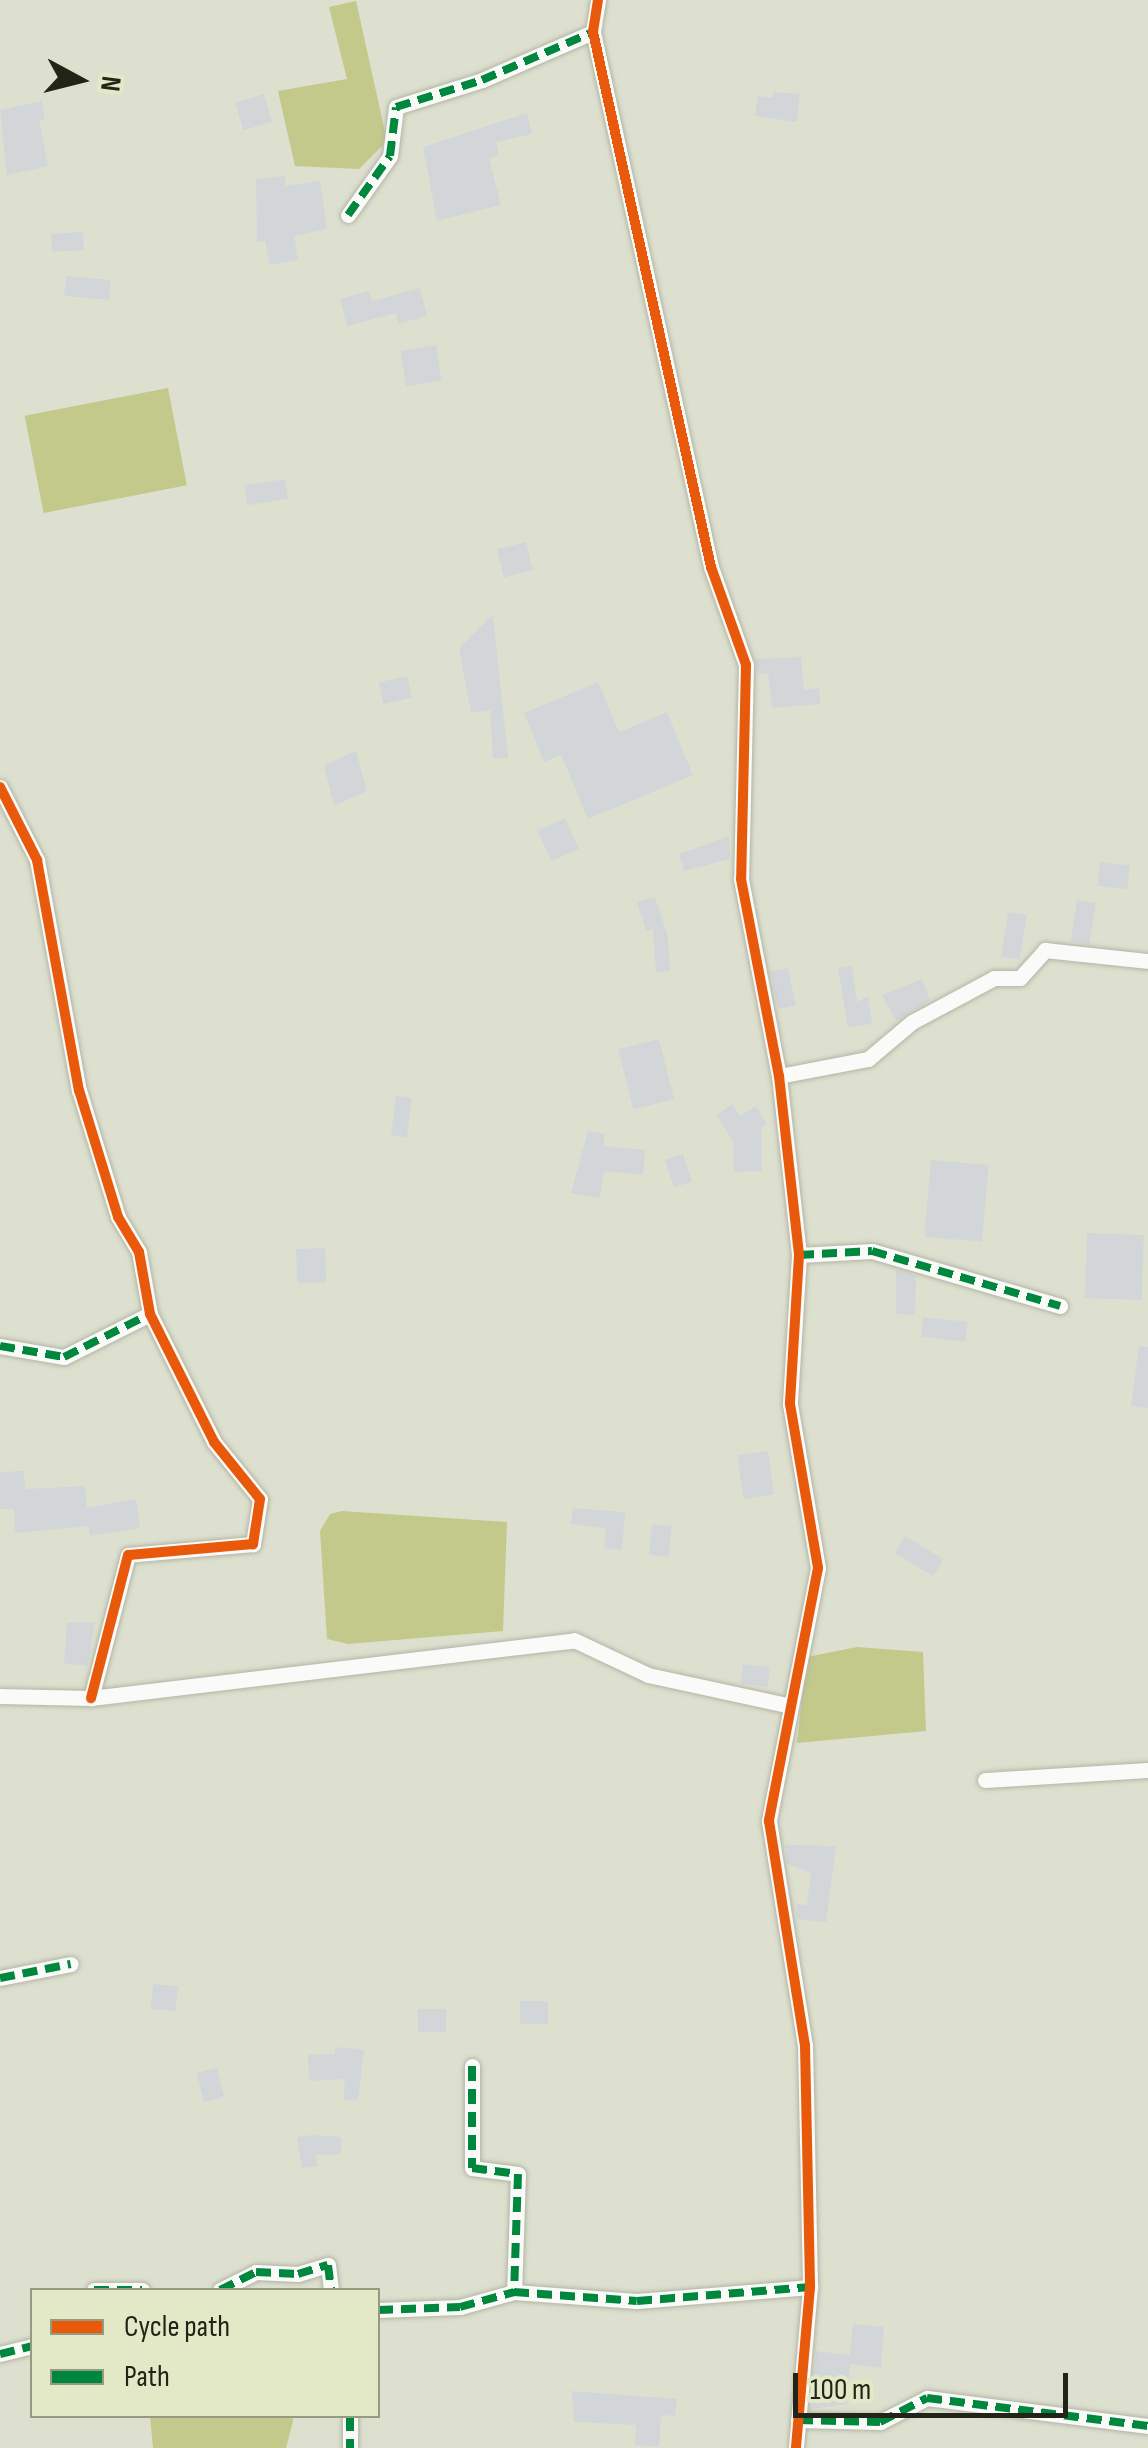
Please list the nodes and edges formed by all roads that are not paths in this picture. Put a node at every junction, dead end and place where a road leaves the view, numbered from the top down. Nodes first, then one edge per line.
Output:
1 (598, 0) edge
2 (593, 32) junction
3 (348, 215) dead end
4 (0, 788) edge
5 (1148, 961) edge
6 (778, 1076) junction
7 (799, 1255) junction
8 (1060, 1306) dead end
9 (150, 1314) junction
10 (0, 1346) edge
11 (0, 1696) edge
12 (92, 1698) junction
13 (791, 1706) junction
14 (1148, 1770) edge
15 (985, 1780) dead end
16 (71, 1964) dead end
17 (0, 1978) edge
18 (472, 2066) dead end
19 (810, 2287) junction
20 (224, 2288) edge
21 (331, 2288) edge
22 (514, 2292) junction
23 (380, 2310) edge
24 (30, 2346) edge
25 (0, 2354) edge
26 (350, 2418) edge
27 (798, 2420) junction
28 (1148, 2426) edge
29 (350, 2448) edge
30 (796, 2448) edge

1 - 2 street
2 - 3 street
2 - 6 street
4 - 9 street
5 - 6 street
6 - 7 street
7 - 8 street
7 - 13 street
9 - 10 street
9 - 12 street
11 - 12 street
12 - 13 street
13 - 19 street
14 - 15 street
16 - 17 street
18 - 22 street
19 - 22 street
19 - 27 street
20 - 21 street
22 - 23 street
24 - 25 street
26 - 29 street
27 - 28 street
27 - 30 street

